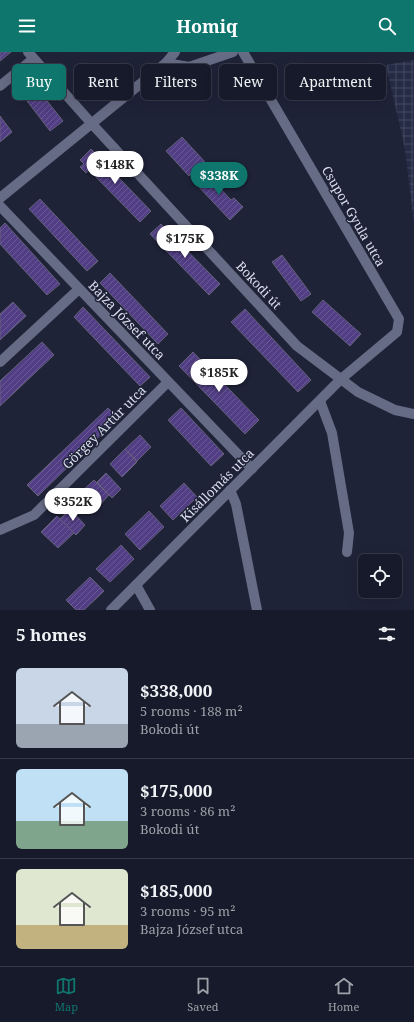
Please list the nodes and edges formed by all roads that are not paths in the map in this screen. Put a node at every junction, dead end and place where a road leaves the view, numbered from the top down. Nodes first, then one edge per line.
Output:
1 (175, 52) edge
2 (233, 52) edge
3 (243, 52) edge
4 (31, 56) edge
5 (166, 63) junction
6 (0, 86) edge
7 (92, 124) junction
8 (0, 198) edge
9 (0, 206) edge
10 (79, 288) junction
11 (0, 362) edge
12 (341, 380) junction
13 (168, 382) junction
14 (320, 401) junction
15 (414, 414) edge
16 (252, 469) junction
17 (230, 490) junction
18 (0, 530) edge
19 (347, 552) dead end
20 (136, 584) junction
21 (111, 610) edge
22 (150, 610) edge
23 (257, 610) edge

1 - 5 street
2 - 5 street
3 - 12 street, Csupor Gyula utca
4 - 6 street
4 - 7 street, Bokodi út
5 - 7 street
7 - 8 street
7 - 12 street, Bokodi út
9 - 10 street, Bajza József utca
10 - 11 street
10 - 13 street, Bajza József utca
12 - 14 street, Kisállomás utca
12 - 15 street, Bokodi út
13 - 16 street, Bajza József utca
13 - 18 street, Görgey Artúr utca
14 - 16 street, Kisállomás utca
14 - 19 street
16 - 17 street, Kisállomás utca
17 - 20 street, Kisállomás utca
17 - 23 street
20 - 21 street, Kisállomás utca
20 - 22 street

